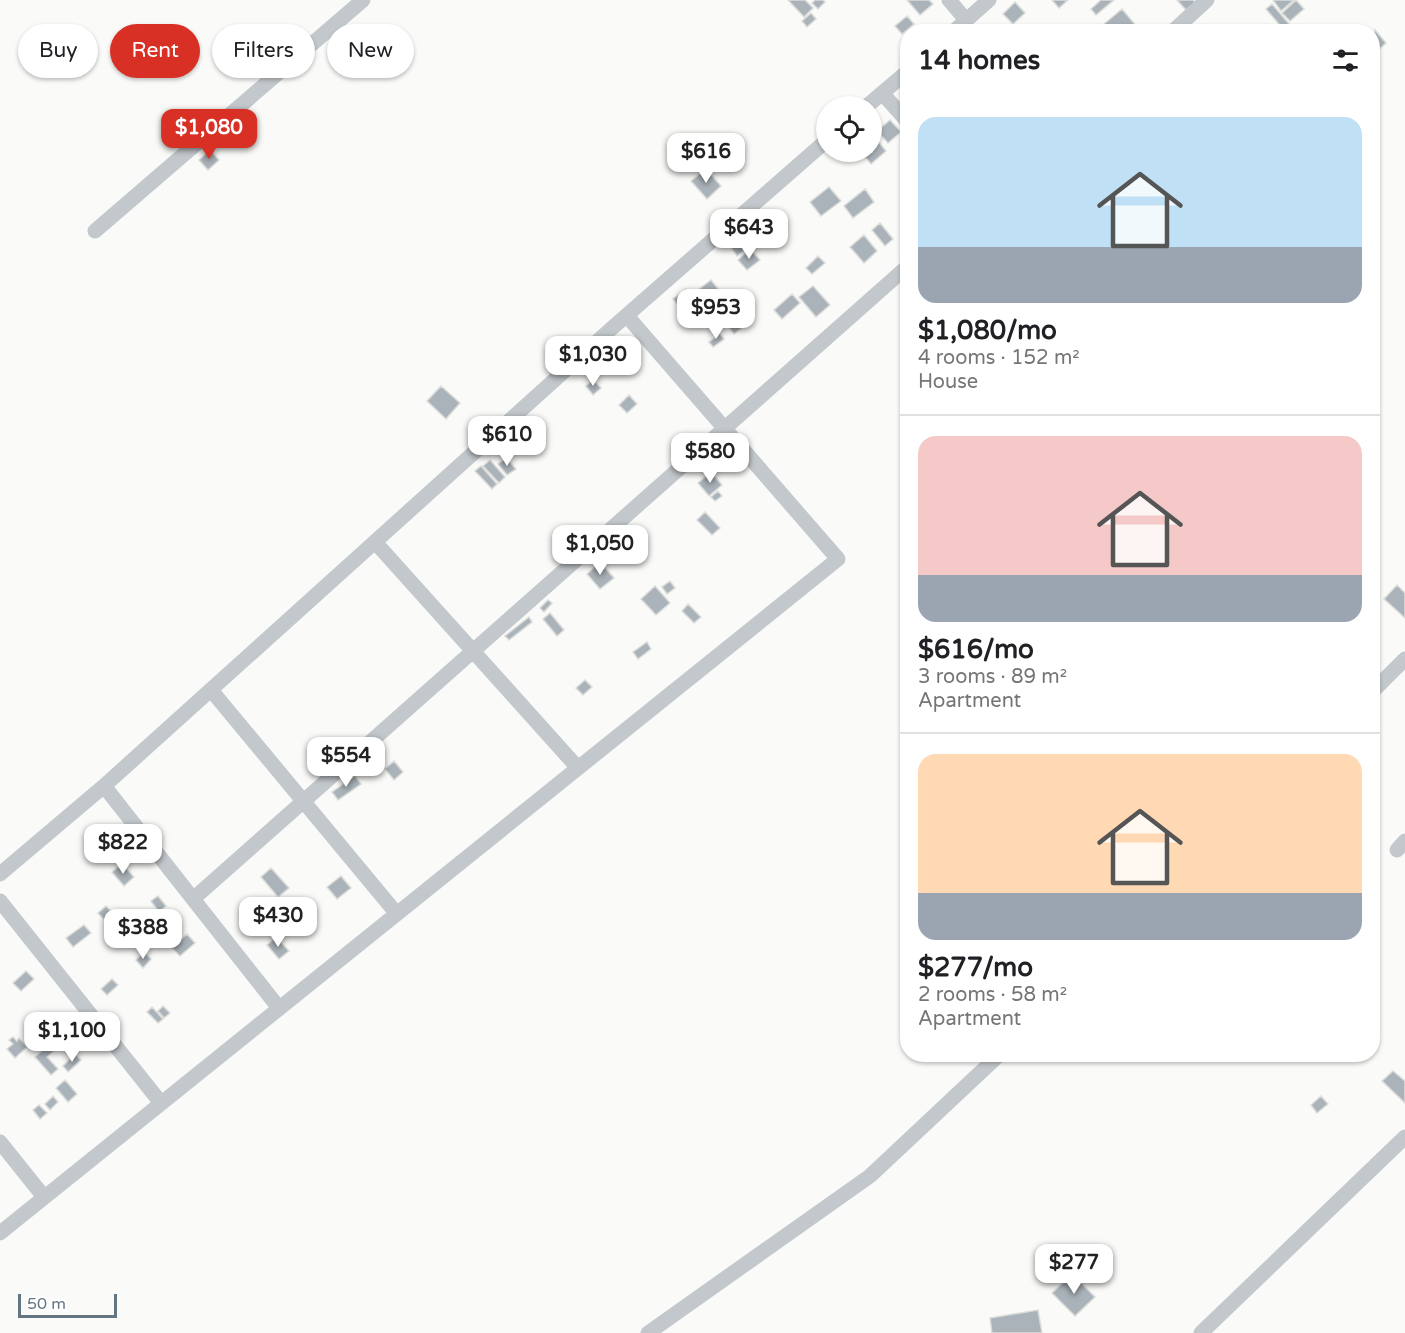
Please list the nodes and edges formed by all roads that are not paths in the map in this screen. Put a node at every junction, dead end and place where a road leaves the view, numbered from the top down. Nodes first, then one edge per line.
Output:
1 (363, 0) edge
2 (949, 0) edge
3 (989, 0) edge
4 (1207, 0) edge
5 (966, 20) junction
6 (962, 24) edge
7 (1181, 24) edge
8 (900, 78) edge
9 (882, 93) junction
10 (879, 96) edge
11 (900, 113) edge
12 (816, 150) edge
13 (94, 231) dead end
14 (900, 273) edge
15 (627, 316) junction
16 (725, 428) junction
17 (375, 542) junction
18 (473, 651) junction
19 (1405, 659) edge
20 (1380, 684) edge
21 (211, 690) junction
22 (578, 768) junction
23 (104, 786) junction
24 (303, 801) junction
25 (0, 874) edge
26 (193, 899) junction
27 (0, 901) edge
28 (396, 914) junction
29 (279, 1008) junction
30 (991, 1062) edge
31 (161, 1103) junction
32 (1405, 1137) edge
33 (0, 1142) edge
34 (44, 1197) junction
35 (0, 1233) edge
36 (648, 1333) edge
37 (1201, 1333) edge

1 - 13 street
2 - 5 street
3 - 5 street
4 - 7 street
5 - 6 street
8 - 9 street
9 - 10 street
9 - 11 street
12 - 15 street
14 - 16 street
15 - 16 street
15 - 17 street
16 - 18 street
16 - 22 street
17 - 18 street
17 - 21 street
18 - 22 street
18 - 24 street
19 - 20 street
21 - 23 street
21 - 24 street
22 - 28 street
23 - 25 street
23 - 26 street
24 - 26 street
24 - 28 street
26 - 29 street
27 - 31 street
28 - 29 street
29 - 31 street
30 - 36 street
31 - 34 street
32 - 37 street
33 - 34 street
34 - 35 street

